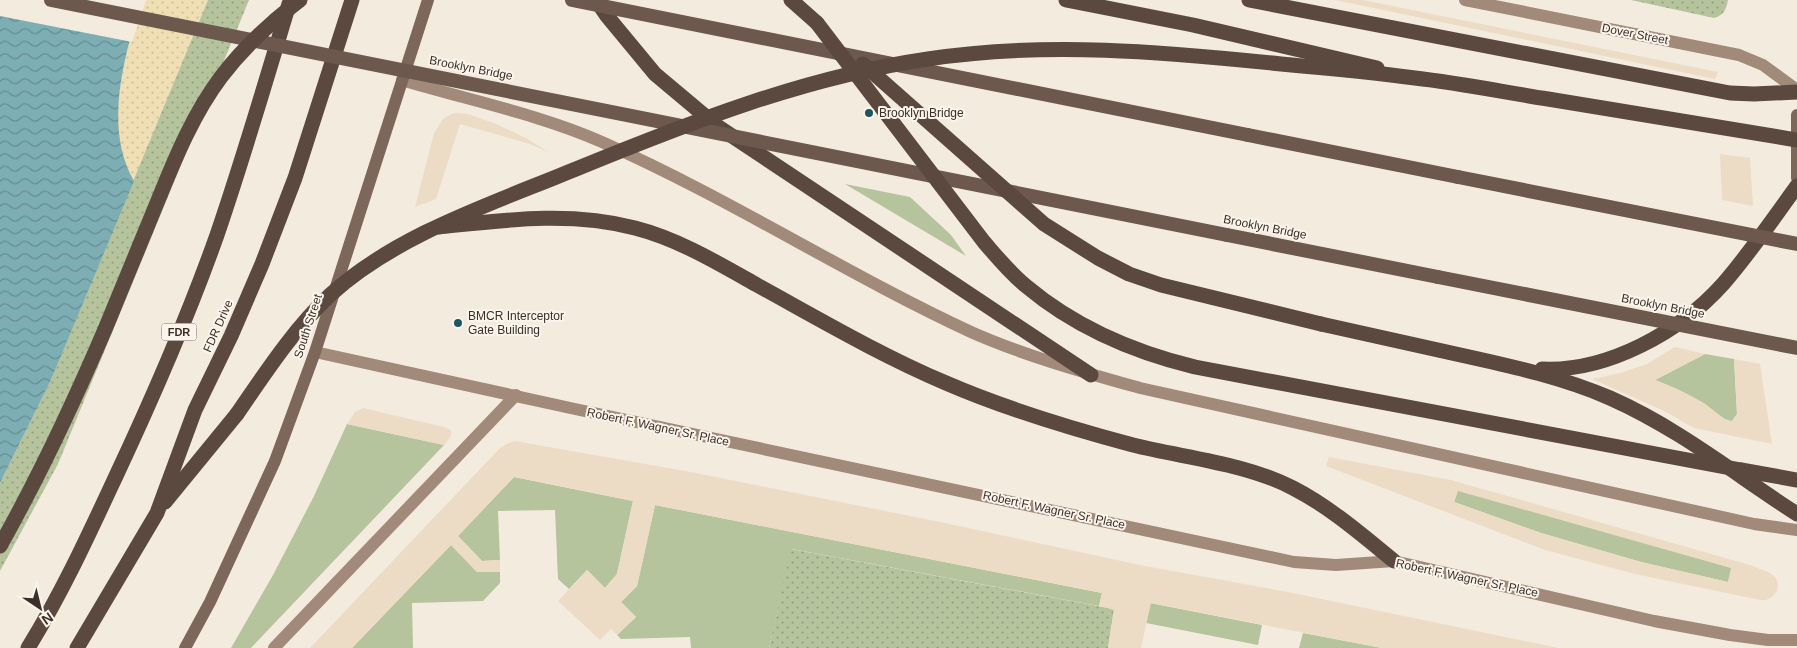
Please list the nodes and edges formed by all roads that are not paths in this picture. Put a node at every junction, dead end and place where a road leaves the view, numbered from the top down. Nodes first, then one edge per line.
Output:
1 (51, 0) edge
2 (290, 0) edge
3 (300, 0) edge
4 (352, 0) edge
5 (428, 0) edge
6 (572, 0) edge
7 (596, 0) edge
8 (791, 0) edge
9 (1066, 0) edge
10 (1249, 0) edge
11 (1465, 0) edge
12 (817, 23) junction
13 (1418, 78) junction
14 (402, 80) junction
15 (1797, 91) edge
16 (1797, 115) edge
17 (1797, 140) edge
18 (1797, 178) edge
19 (1797, 186) edge
20 (435, 228) junction
21 (1797, 244) edge
22 (1797, 348) edge
23 (315, 352) junction
24 (1520, 368) junction
25 (1091, 374) junction
26 (516, 396) junction
27 (1797, 480) edge
28 (157, 513) junction
29 (1797, 514) edge
30 (1797, 530) edge
31 (0, 546) edge
32 (1394, 561) junction
33 (1797, 640) edge
34 (28, 648) edge
35 (77, 648) edge
36 (185, 648) edge
37 (274, 648) edge

1 - 22 highway, Brooklyn Bridge, bridge
2 - 34 highway, FDR, bridge
3 - 31 highway, bridge
4 - 28 highway, FDR Drive
5 - 14 main road, South Street
6 - 21 highway, bridge
7 - 25 highway, bridge
8 - 12 highway
9 - 13 highway, bridge
10 - 15 highway
11 - 15 main road, Dover Street
12 - 24 highway, bridge
12 - 27 highway, bridge
13 - 17 highway, bridge
13 - 20 highway, bridge
14 - 23 main road, South Street
14 - 25 main road
16 - 18 main road
19 - 24 highway
20 - 28 highway, bridge
20 - 32 highway
23 - 26 main road, Robert F. Wagner Sr. Place
23 - 36 main road, South Street
24 - 29 highway
25 - 30 main road
26 - 32 main road, Robert F. Wagner Sr. Place
26 - 37 main road
28 - 35 highway, FDR Drive
32 - 33 main road, Robert F. Wagner Sr. Place

